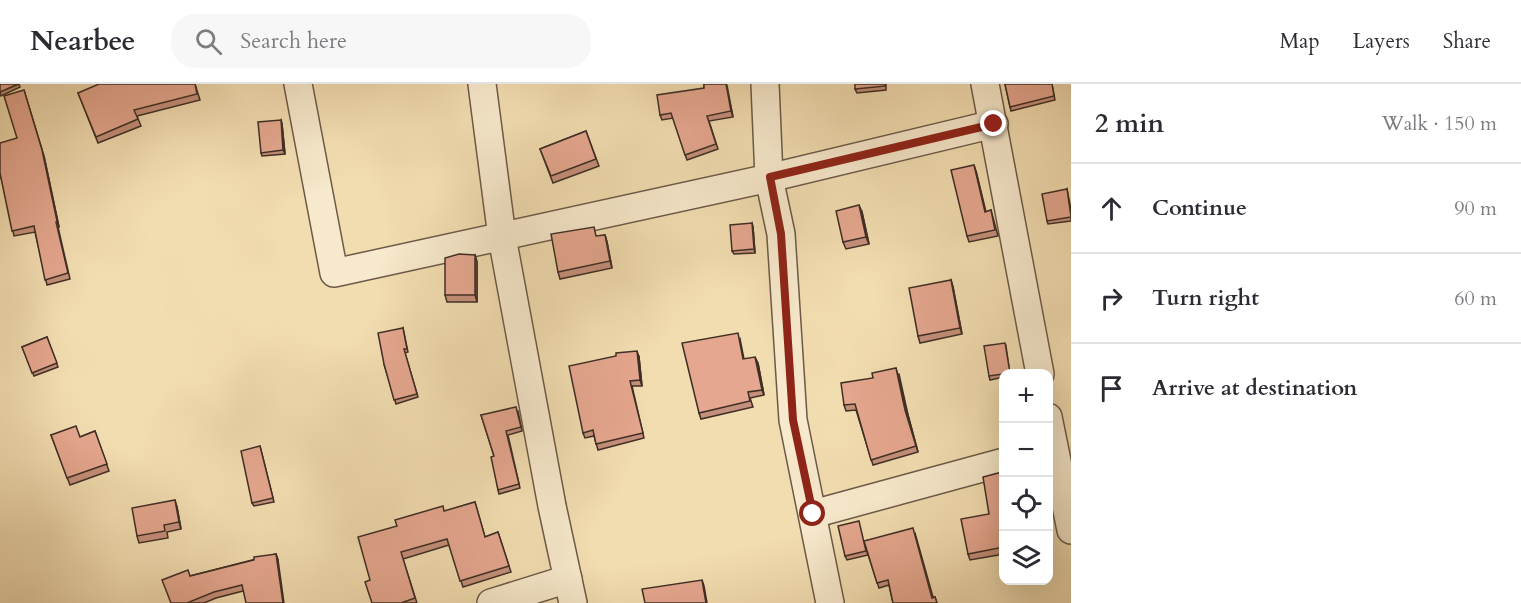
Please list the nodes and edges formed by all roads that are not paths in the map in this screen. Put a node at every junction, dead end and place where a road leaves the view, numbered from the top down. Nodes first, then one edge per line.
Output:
1 (297, 84) edge
2 (482, 84) edge
3 (765, 84) edge
4 (985, 84) edge
5 (994, 124) junction
6 (770, 177) junction
7 (502, 237) junction
8 (1040, 369) edge
9 (1050, 423) edge
10 (1058, 447) edge
11 (999, 463) edge
12 (813, 514) junction
13 (1071, 530) edge
14 (570, 591) edge
15 (491, 603) edge
16 (830, 603) edge

1 - 7 street
2 - 7 street
3 - 6 street
4 - 5 street
5 - 6 street
5 - 8 street
6 - 7 street
6 - 12 street
7 - 14 street
9 - 10 street
10 - 13 street
11 - 12 street
12 - 16 street
14 - 15 street

